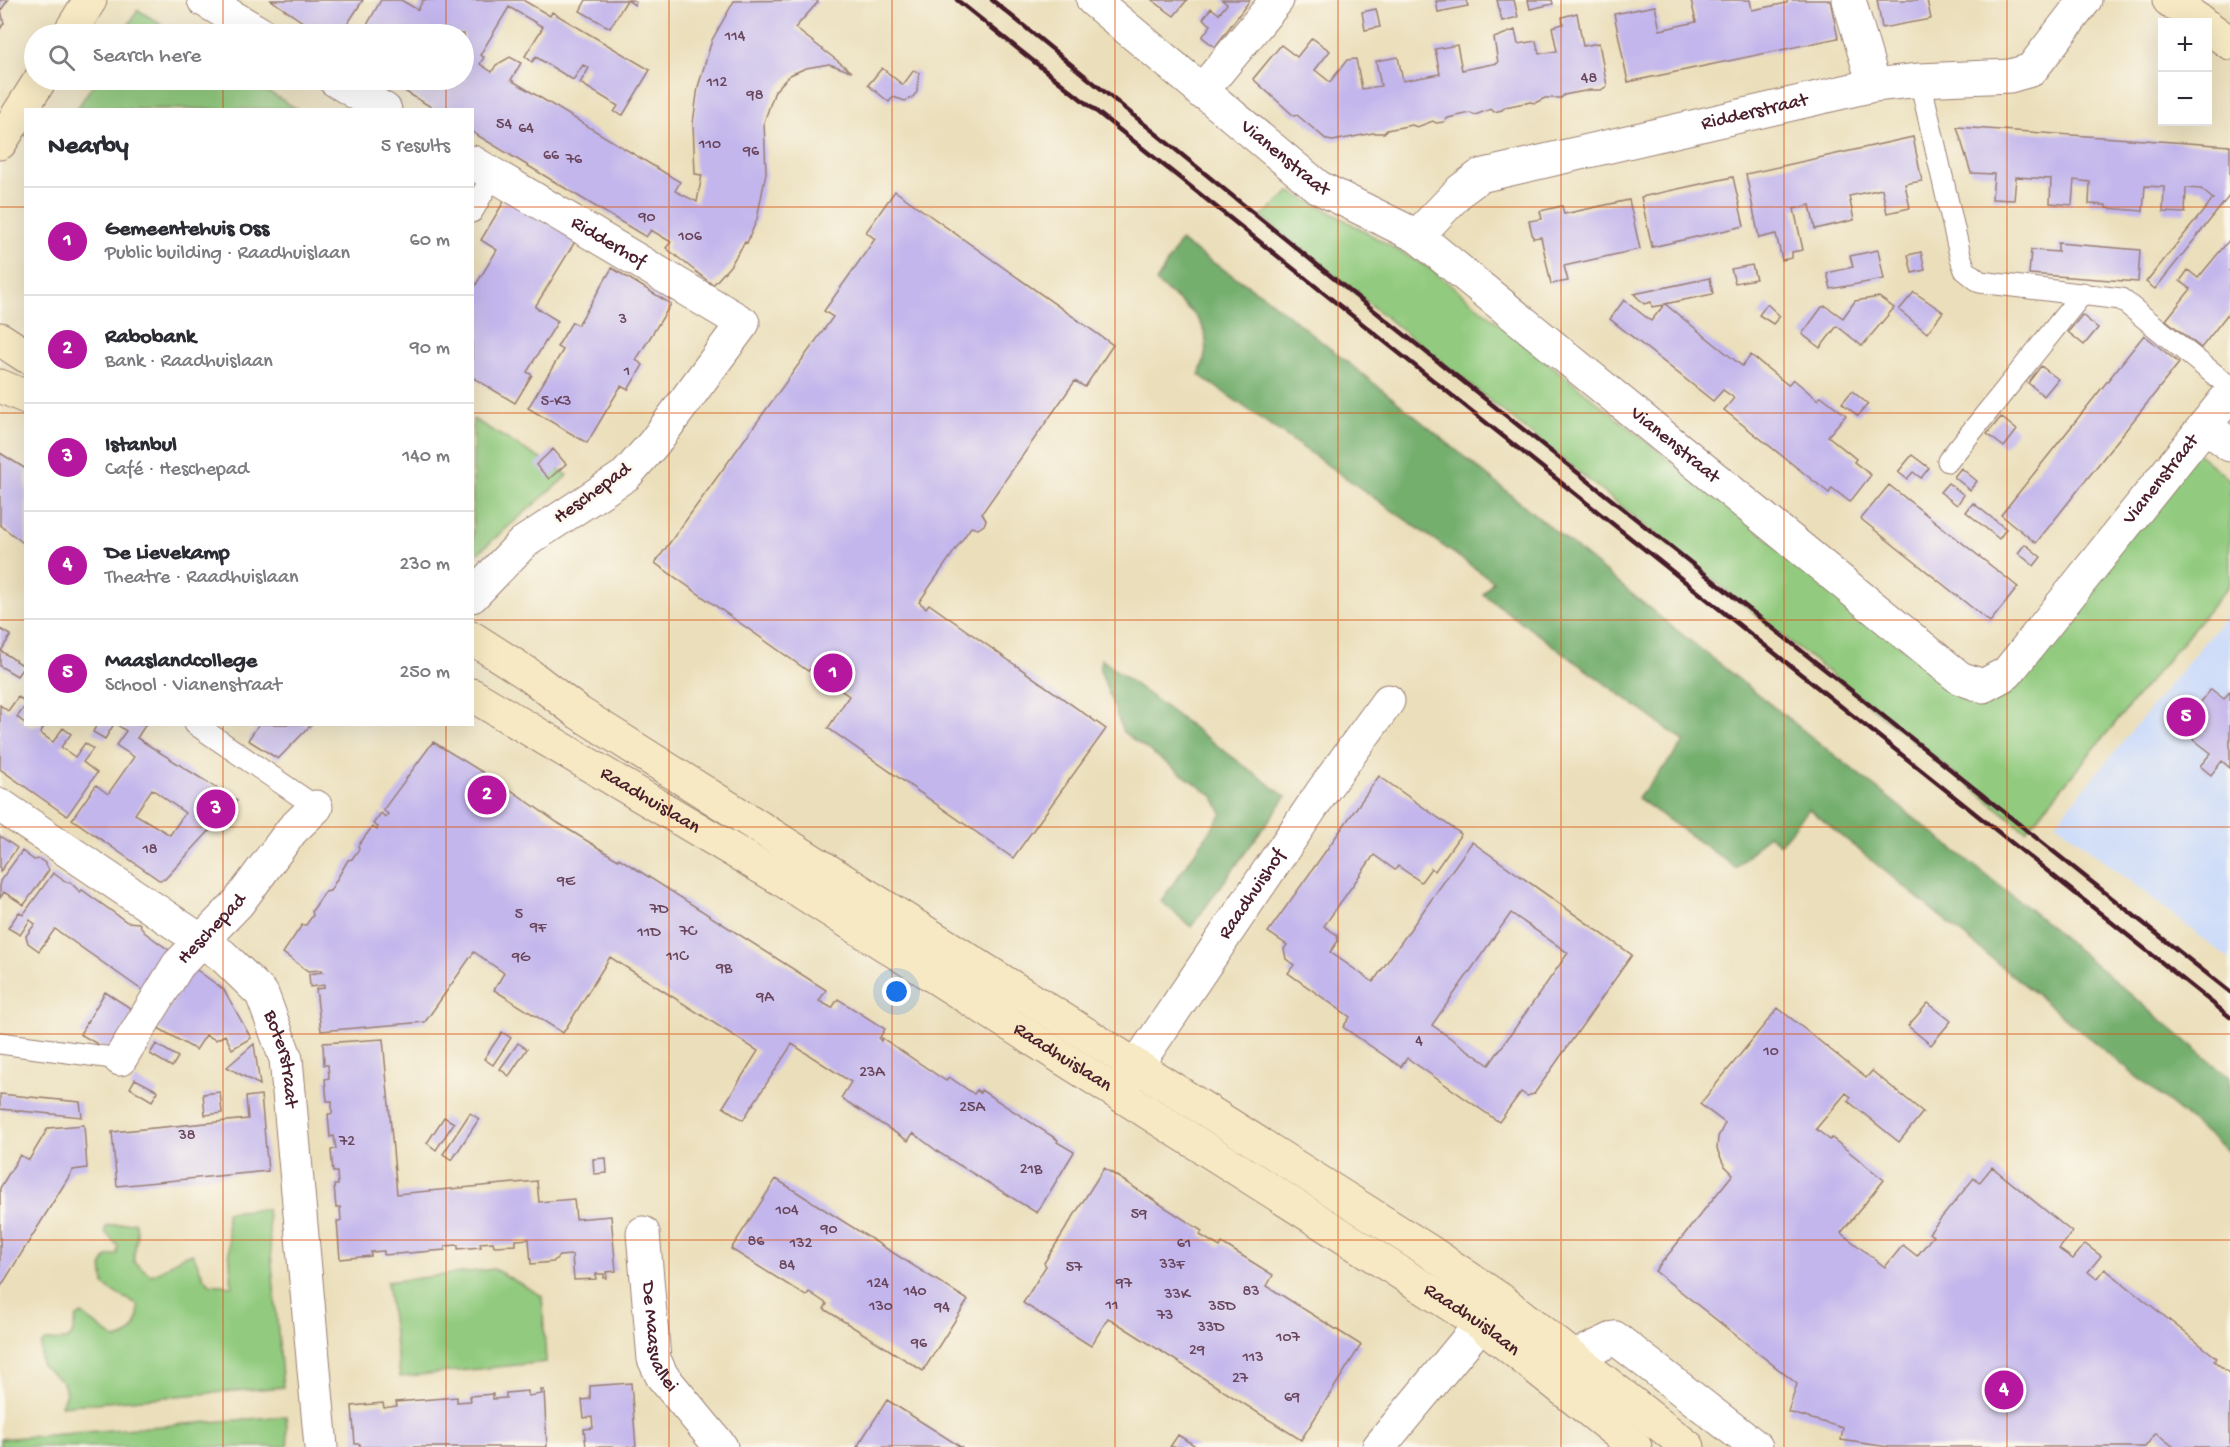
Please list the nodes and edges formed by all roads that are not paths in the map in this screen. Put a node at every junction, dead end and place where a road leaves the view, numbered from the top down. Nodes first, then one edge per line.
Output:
1 (90, 0) edge
2 (204, 0) edge
3 (1093, 0) edge
4 (1277, 0) edge
5 (1850, 0) edge
6 (2085, 0) edge
7 (2169, 0) edge
8 (2195, 18) edge
9 (75, 24) edge
10 (244, 24) edge
11 (2212, 30) edge
12 (2230, 43) edge
13 (1920, 80) junction
14 (1874, 86) junction
15 (34, 90) edge
16 (352, 90) edge
17 (1201, 92) junction
18 (382, 108) edge
19 (0, 143) edge
20 (483, 168) edge
21 (474, 204) edge
22 (1417, 236) junction
23 (2083, 293) junction
24 (743, 323) joint
25 (0, 339) edge
26 (24, 355) edge
27 (0, 386) edge
28 (2230, 387) edge
29 (2230, 394) edge
30 (24, 396) edge
31 (2205, 425) junction
32 (2230, 445) edge
33 (1948, 461) dead end
34 (474, 594) edge
35 (474, 639) edge
36 (474, 696) edge
37 (1388, 701) dead end
38 (198, 726) edge
39 (0, 805) edge
40 (316, 807) joint
41 (201, 943) junction
42 (0, 1043) edge
43 (120, 1059) joint
44 (1136, 1064) junction
45 (1119, 1092) junction
46 (643, 1233) dead end
47 (1491, 1312) junction
48 (1574, 1358) junction
49 (703, 1441) edge
50 (321, 1447) edge
51 (1378, 1447) edge
52 (1635, 1447) edge
53 (1688, 1447) edge
54 (1756, 1447) edge

1 - 9 street
2 - 10 street
3 - 17 street, Vianenstraat
4 - 17 street
5 - 14 street
6 - 13 street, Ridderstraat
7 - 8 street
11 - 12 street
13 - 14 street, Ridderstraat
13 - 23 lane
14 - 22 street, Ridderstraat
15 - 19 street
16 - 18 street
17 - 22 street, Vianenstraat
20 - 21 lane
20 - 24 street, Ridderhof
22 - 31 street, Vianenstraat
23 - 28 lane
23 - 33 lane
24 - 34 street, Heschepad
25 - 26 street
27 - 30 street
29 - 31 street, Vianenstraat
31 - 32 street, Vianenstraat
35 - 44 street, Raadhuislaan
36 - 45 street, Raadhuislaan
37 - 44 street, Raadhuishof
38 - 40 lane
39 - 41 street, Boterstraat
40 - 41 street, Heschepad
41 - 43 street, Heschepad
41 - 50 street, Boterstraat
42 - 43 lane
44 - 45 street, Raadhuishof
44 - 47 street, Raadhuislaan
45 - 47 street, Raadhuislaan
46 - 49 street, De Maasvallei
47 - 48 street, Raadhuislaan
47 - 51 street
47 - 52 street, Raadhuislaan
48 - 53 street, Raadhuislaan
48 - 54 street

